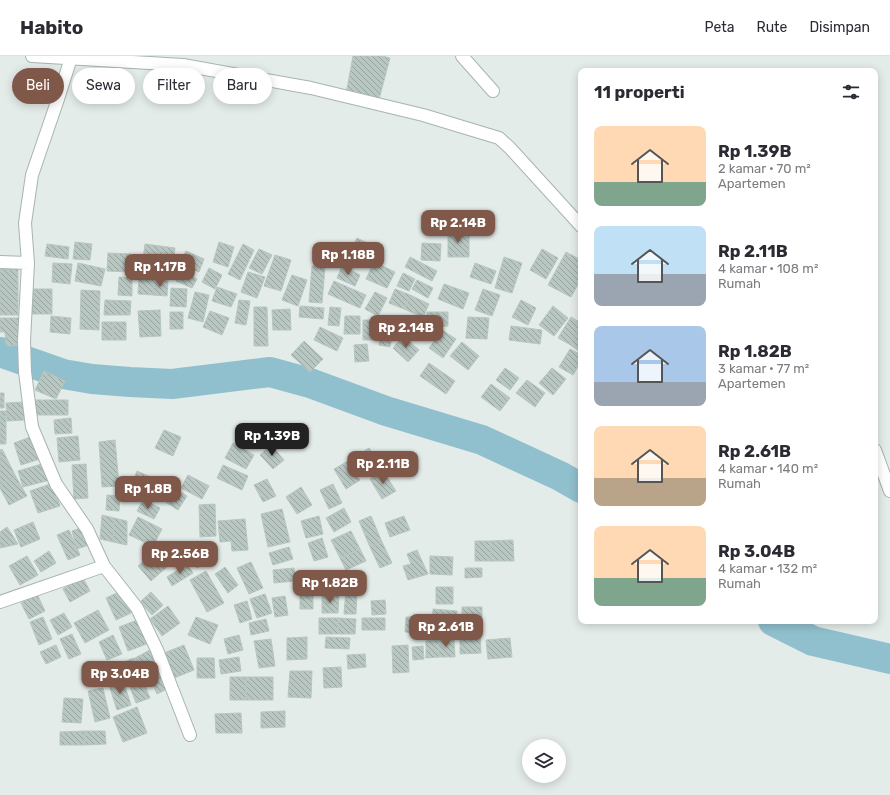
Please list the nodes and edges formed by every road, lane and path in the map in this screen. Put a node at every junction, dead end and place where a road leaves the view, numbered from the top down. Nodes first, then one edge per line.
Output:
1 (32, 56) edge
2 (462, 56) edge
3 (71, 58) junction
4 (184, 61) edge
5 (493, 91) dead end
6 (578, 223) edge
7 (3, 262) edge
8 (25, 263) junction
9 (878, 458) edge
10 (890, 491) edge
11 (104, 566) junction
12 (0, 602) edge
13 (190, 735) dead end

1 - 3 street
2 - 5 street
3 - 4 street
3 - 8 street
4 - 6 street
7 - 8 street
8 - 11 street
9 - 10 street
11 - 12 street
11 - 13 street

